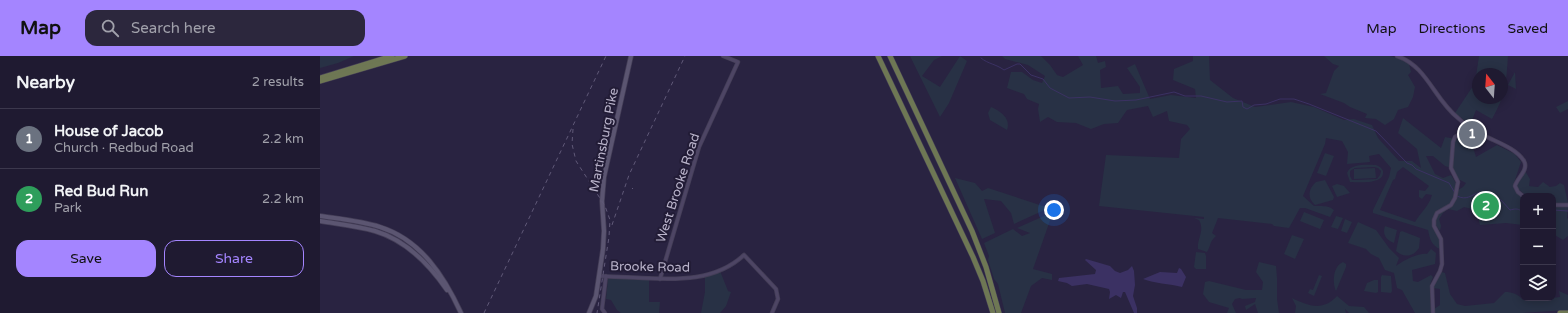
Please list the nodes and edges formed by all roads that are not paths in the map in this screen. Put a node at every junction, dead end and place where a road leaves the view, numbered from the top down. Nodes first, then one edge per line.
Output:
1 (392, 56) edge
2 (405, 56) edge
3 (631, 56) edge
4 (723, 56) edge
5 (878, 56) edge
6 (890, 56) edge
7 (1397, 56) edge
8 (320, 78) edge
9 (320, 82) edge
10 (1469, 127) junction
11 (1520, 194) edge
12 (1556, 205) edge
13 (1568, 205) edge
14 (320, 216) edge
15 (320, 221) edge
16 (599, 276) junction
17 (606, 276) junction
18 (660, 279) junction
19 (1568, 312) edge
20 (460, 313) edge
21 (589, 313) edge
22 (605, 313) edge
23 (772, 313) edge
24 (993, 313) edge
25 (999, 313) edge
26 (1433, 313) edge
27 (1560, 313) edge

1 - 8 highway
2 - 9 highway
3 - 16 main road, Martinsburg Pike
4 - 18 street, West Brooke Road
5 - 24 highway
6 - 25 highway
7 - 10 street
10 - 11 street
10 - 26 street
12 - 13 street
14 - 20 main road
15 - 20 main road
16 - 17 street, Brooke Road
16 - 21 main road, Martinsburg Pike
17 - 18 street, Brooke Road
17 - 22 street
18 - 23 street, Brooke Road
19 - 27 highway

